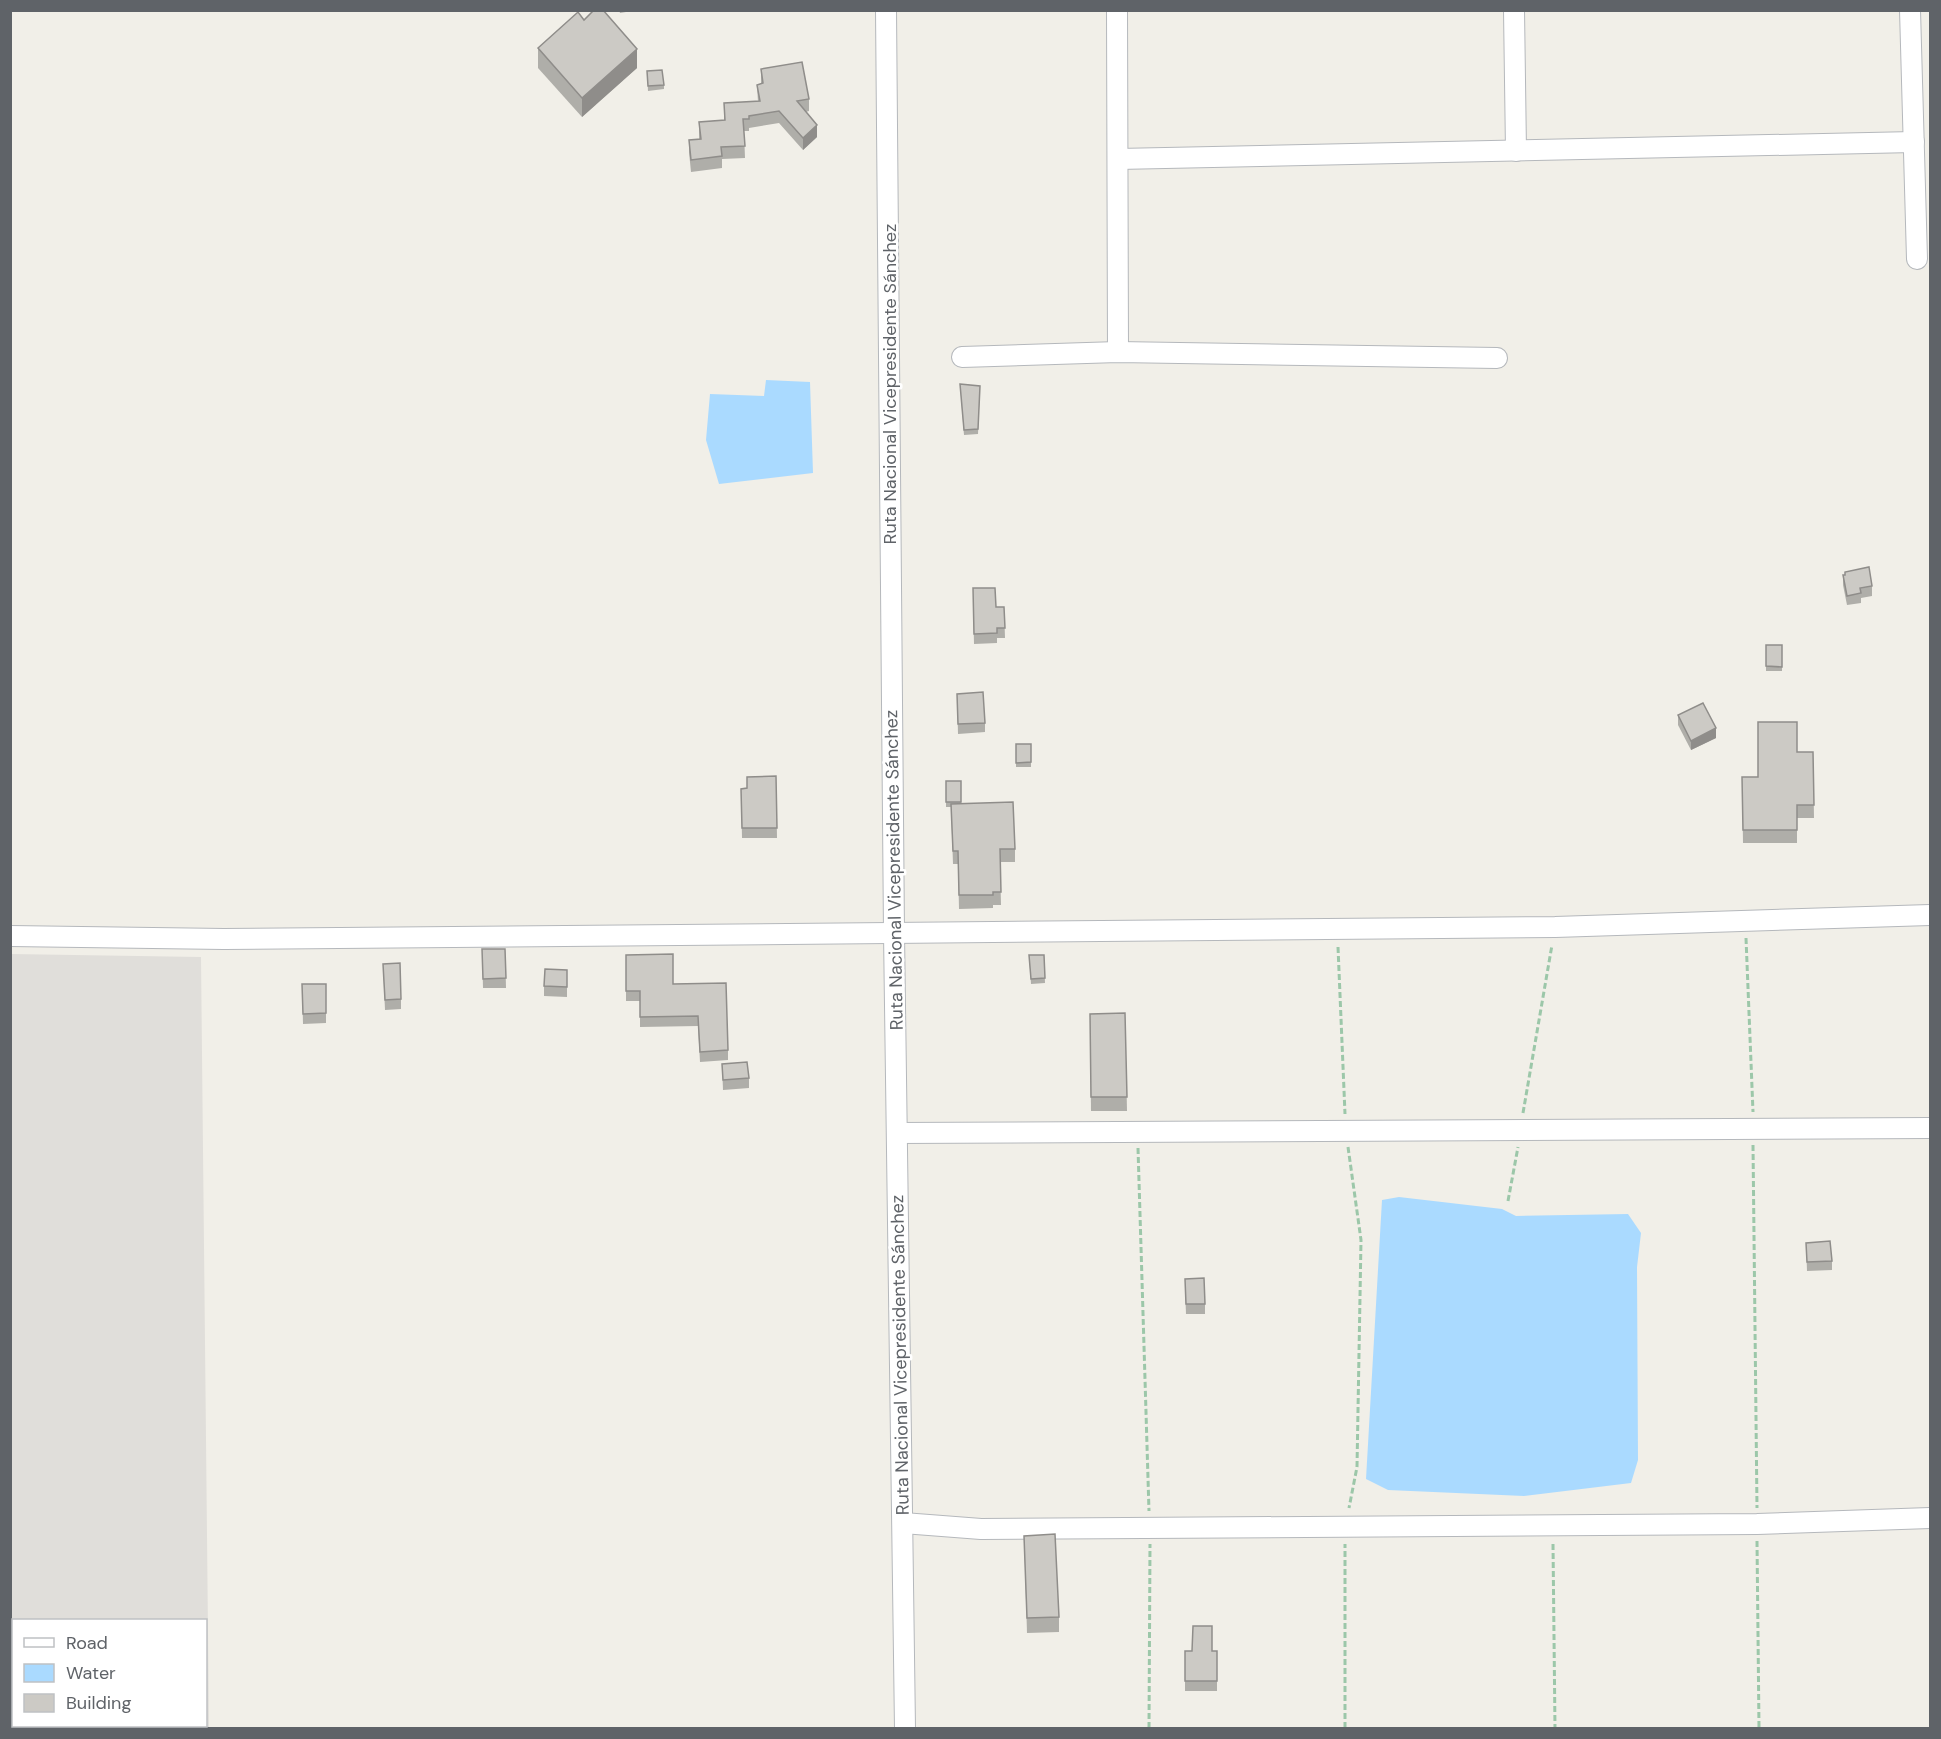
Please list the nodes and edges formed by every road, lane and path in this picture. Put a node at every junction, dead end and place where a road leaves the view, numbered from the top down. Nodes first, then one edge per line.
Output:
1 (886, 10) edge
2 (1117, 10) edge
3 (1514, 10) edge
4 (1910, 10) edge
5 (1914, 142) junction
6 (1516, 151) junction
7 (1118, 159) junction
8 (1917, 259) dead end
9 (1118, 352) junction
10 (962, 357) dead end
11 (1497, 358) dead end
12 (1930, 915) edge
13 (1746, 921) junction
14 (1555, 927) junction
15 (1337, 929) junction
16 (894, 933) junction
17 (10, 936) edge
18 (1930, 1128) edge
19 (1753, 1130) junction
20 (1520, 1131) junction
21 (1138, 1132) junction
22 (1346, 1132) junction
23 (897, 1133) junction
24 (1508, 1201) dead end
25 (1930, 1518) edge
26 (903, 1522) junction
27 (1757, 1524) junction
28 (1553, 1526) junction
29 (1346, 1527) junction
30 (1150, 1528) junction
31 (905, 1728) edge
32 (1149, 1728) edge
33 (1345, 1728) edge
34 (1555, 1728) edge
35 (1759, 1728) edge

1 - 16 street, Ruta Nacional Vicepresidente Sánchez
2 - 7 street
3 - 6 street
4 - 5 street
5 - 6 street
5 - 8 street
6 - 7 street
7 - 9 street
9 - 10 street
9 - 11 street
12 - 13 street
13 - 14 street
13 - 19 path
14 - 15 street
14 - 20 path
15 - 16 street
15 - 22 path
16 - 17 street
16 - 23 street, Ruta Nacional Vicepresidente Sánchez
18 - 19 street
19 - 20 street
19 - 27 path
20 - 22 street
20 - 24 path
21 - 22 street
21 - 23 street
21 - 30 path
22 - 29 path
23 - 26 street, Ruta Nacional Vicepresidente Sánchez
25 - 27 street
26 - 30 street
26 - 31 street, Ruta Nacional Vicepresidente Sánchez
27 - 28 street
27 - 35 path
28 - 29 street
28 - 34 path
29 - 30 street
29 - 33 path
30 - 32 path

